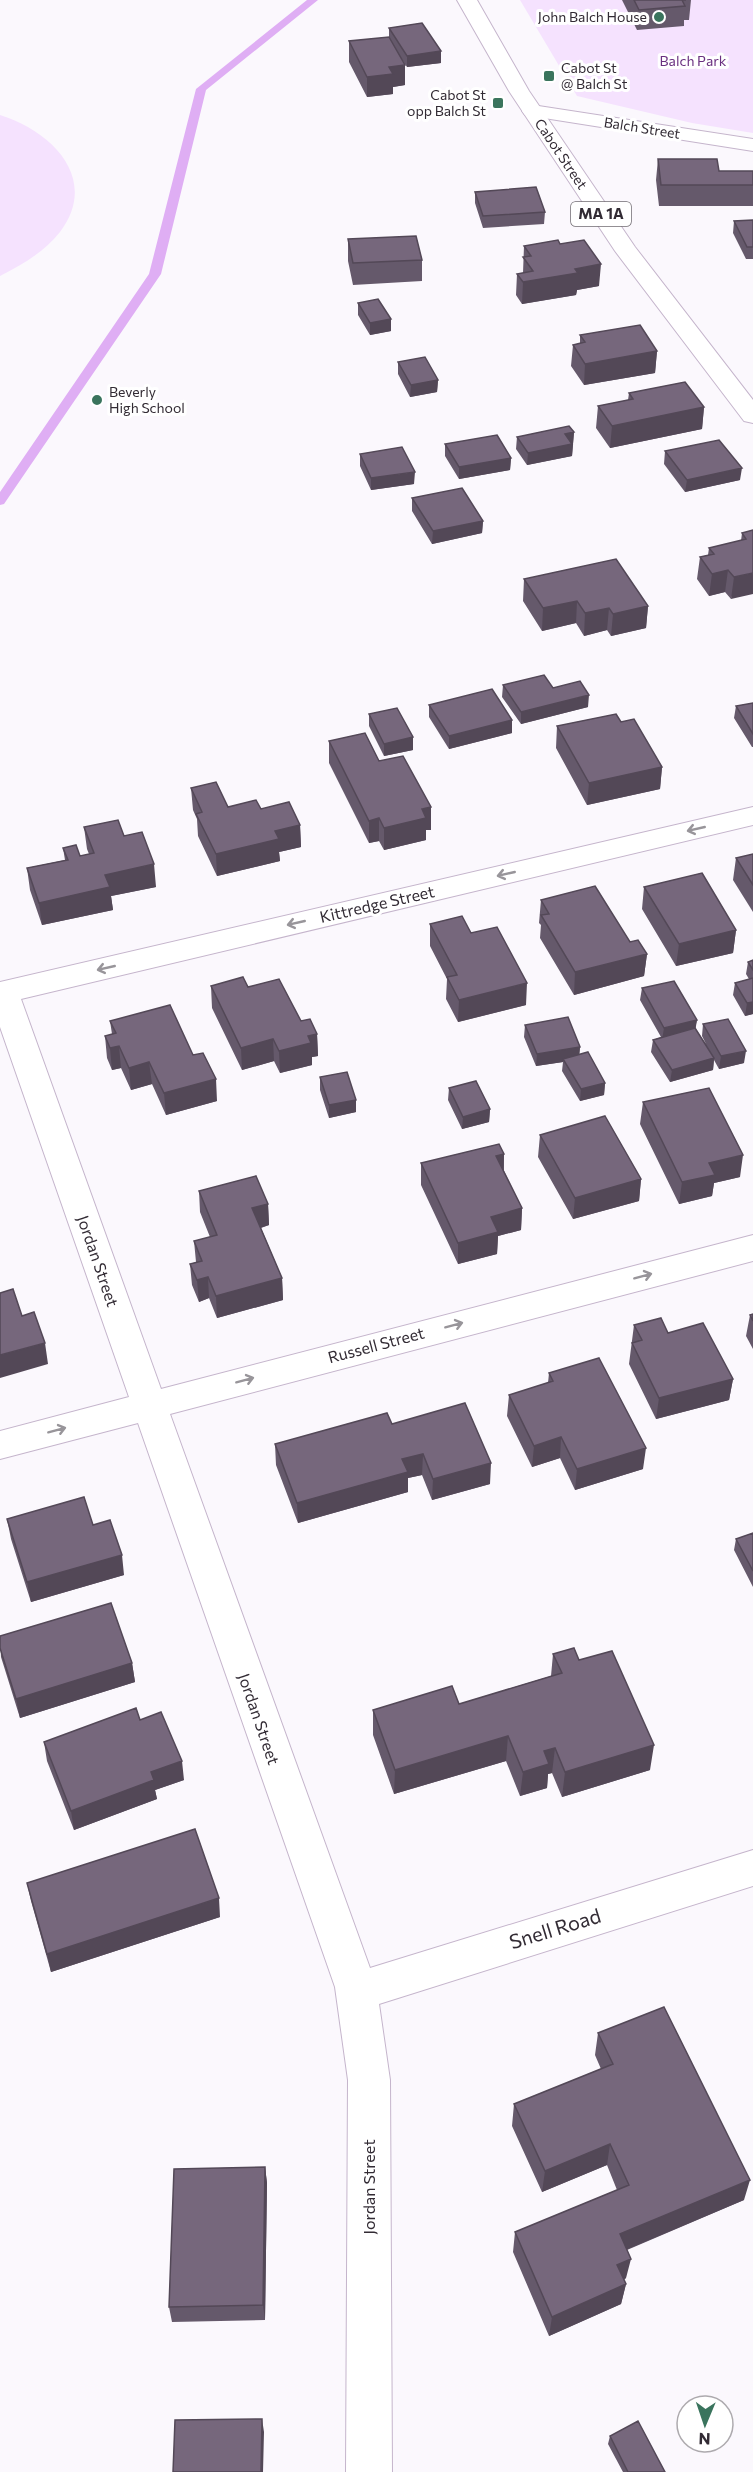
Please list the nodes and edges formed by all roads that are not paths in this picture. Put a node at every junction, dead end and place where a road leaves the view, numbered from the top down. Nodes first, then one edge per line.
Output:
1 (466, 0) edge
2 (532, 111) junction
3 (753, 146) edge
4 (753, 416) edge
5 (753, 816) edge
6 (1, 993) edge
7 (753, 1248) edge
8 (149, 1406) junction
9 (0, 1445) edge
10 (753, 1868) edge
11 (357, 1991) junction
12 (369, 2472) edge

1 - 2 main road, Cabot Street / MA 1A
2 - 3 main road, Balch Street
2 - 4 main road, Cabot Street / MA 1A
5 -> 6 main road, Kittredge Street
6 - 8 main road, Jordan Street
8 -> 7 main road, Russell Street
9 -> 8 main road, Russell Street
8 - 11 main road, Jordan Street
10 - 11 main road, Snell Road
11 - 12 main road, Jordan Street

